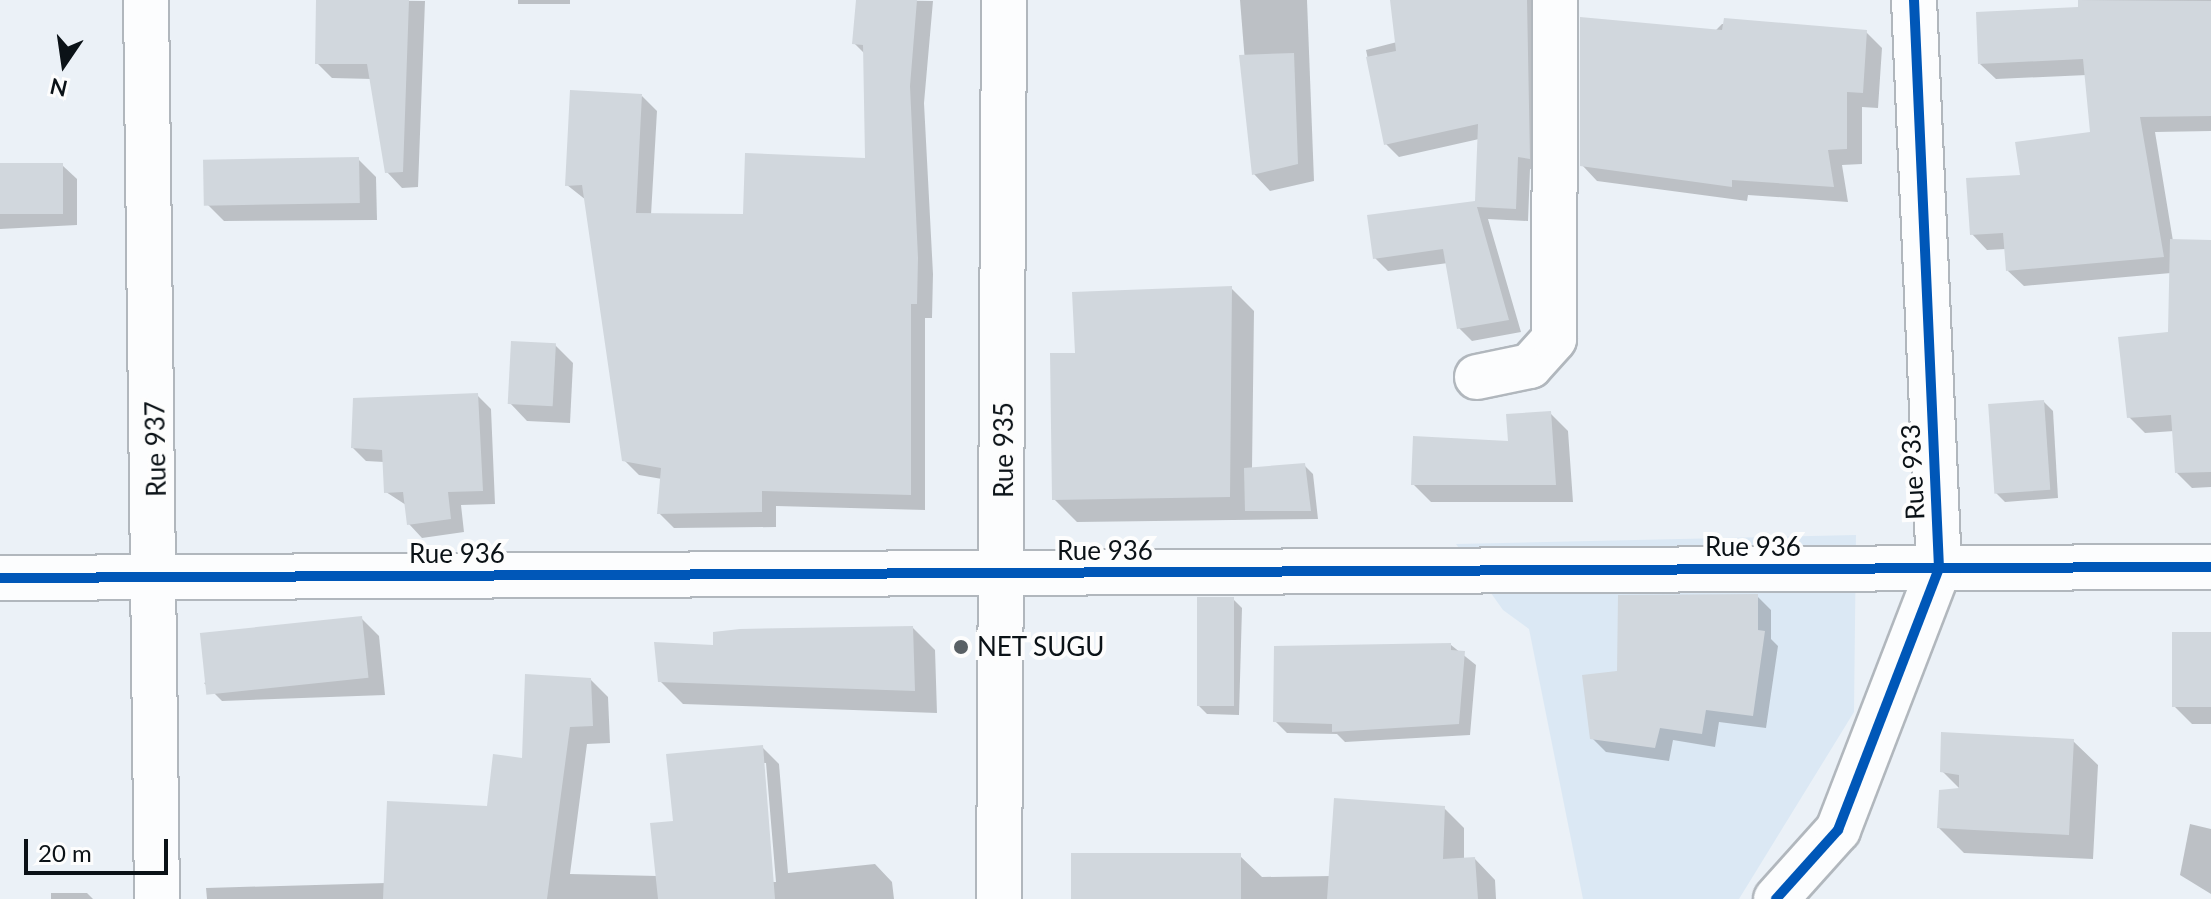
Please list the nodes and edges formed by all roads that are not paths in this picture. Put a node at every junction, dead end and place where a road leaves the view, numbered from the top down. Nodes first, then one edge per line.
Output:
1 (146, 0) edge
2 (1004, 0) edge
3 (1555, 0) edge
4 (1914, 0) edge
5 (1477, 377) dead end
6 (2211, 567) edge
7 (1939, 568) junction
8 (1004, 573) junction
9 (0, 578) edge
10 (159, 578) junction
11 (157, 899) edge
12 (999, 899) edge
13 (1776, 899) edge

1 - 10 street, Rue 937
2 - 8 street, Rue 935
3 - 5 street
4 - 7 street, Rue 933
6 - 7 street, Rue 936
7 - 8 street, Rue 936
7 - 13 street, Rue 933
8 - 10 street, Rue 936
8 - 12 street, Rue 935
9 - 10 street, Rue 936
10 - 11 street, Rue 937

